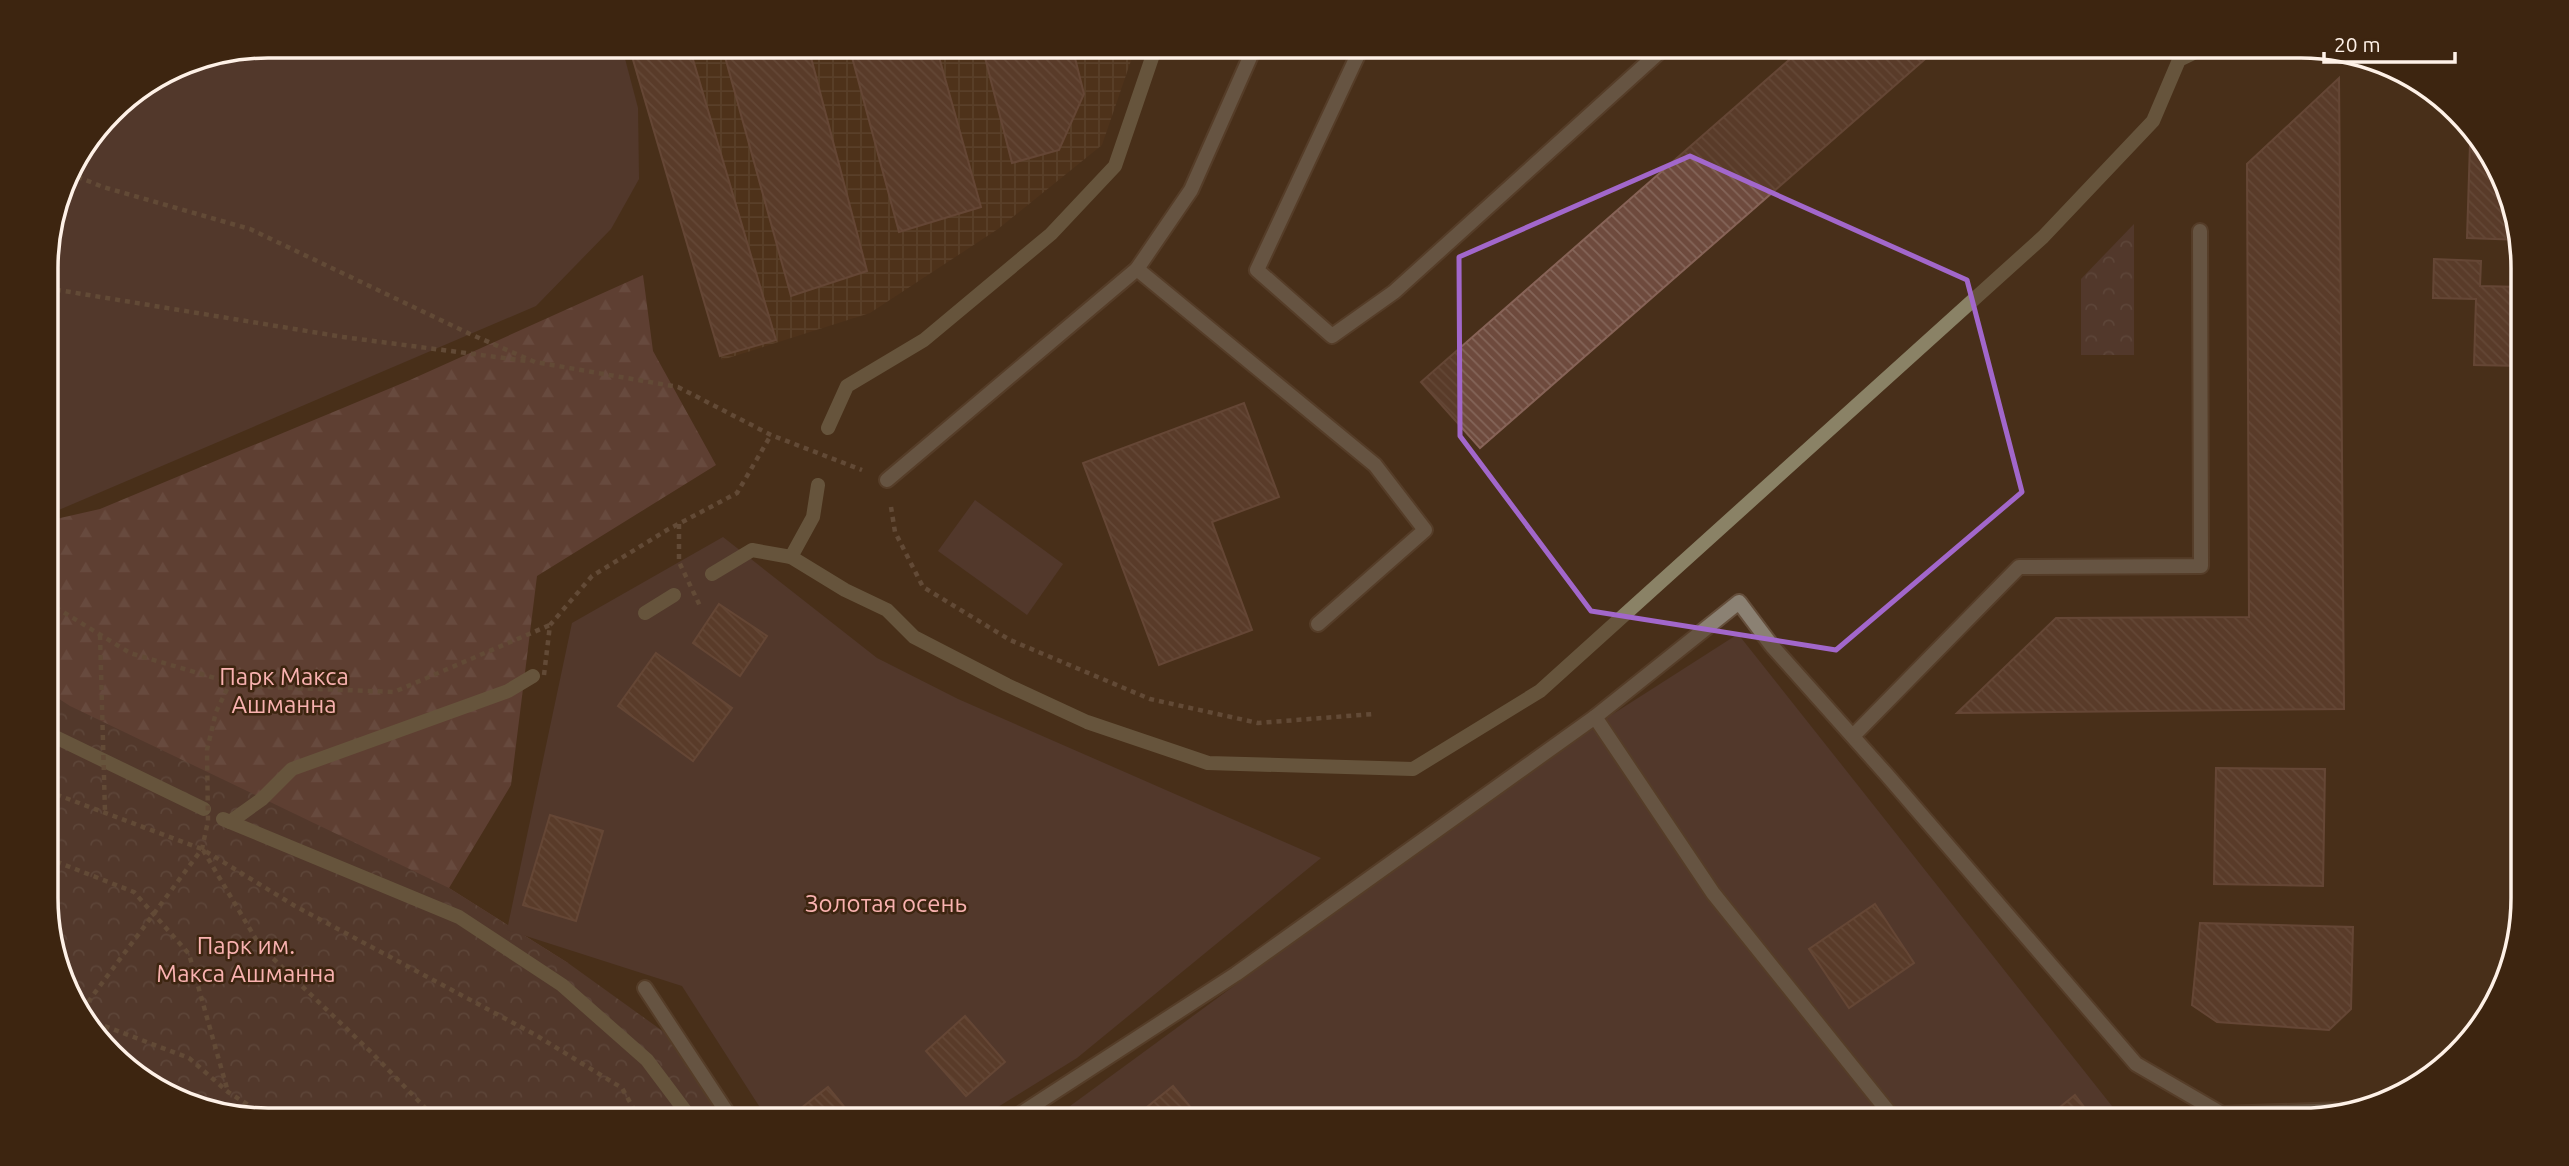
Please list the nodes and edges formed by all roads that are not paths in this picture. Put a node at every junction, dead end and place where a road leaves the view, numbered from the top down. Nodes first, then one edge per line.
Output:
1 (1250, 58) edge
2 (1356, 58) edge
3 (1653, 58) edge
4 (2200, 231) dead end
5 (1137, 269) junction
6 (887, 480) road end
7 (1318, 624) dead end
8 (1595, 717) junction
9 (1853, 736) junction
10 (645, 988) dead end
11 (724, 1108) edge
12 (1029, 1108) edge
13 (1885, 1108) edge
14 (2212, 1108) edge

1 - 5 street
2 - 3 street
4 - 9 street
5 - 6 street
5 - 7 street
8 - 9 street
8 - 12 street
8 - 13 street
9 - 14 street
10 - 11 street

